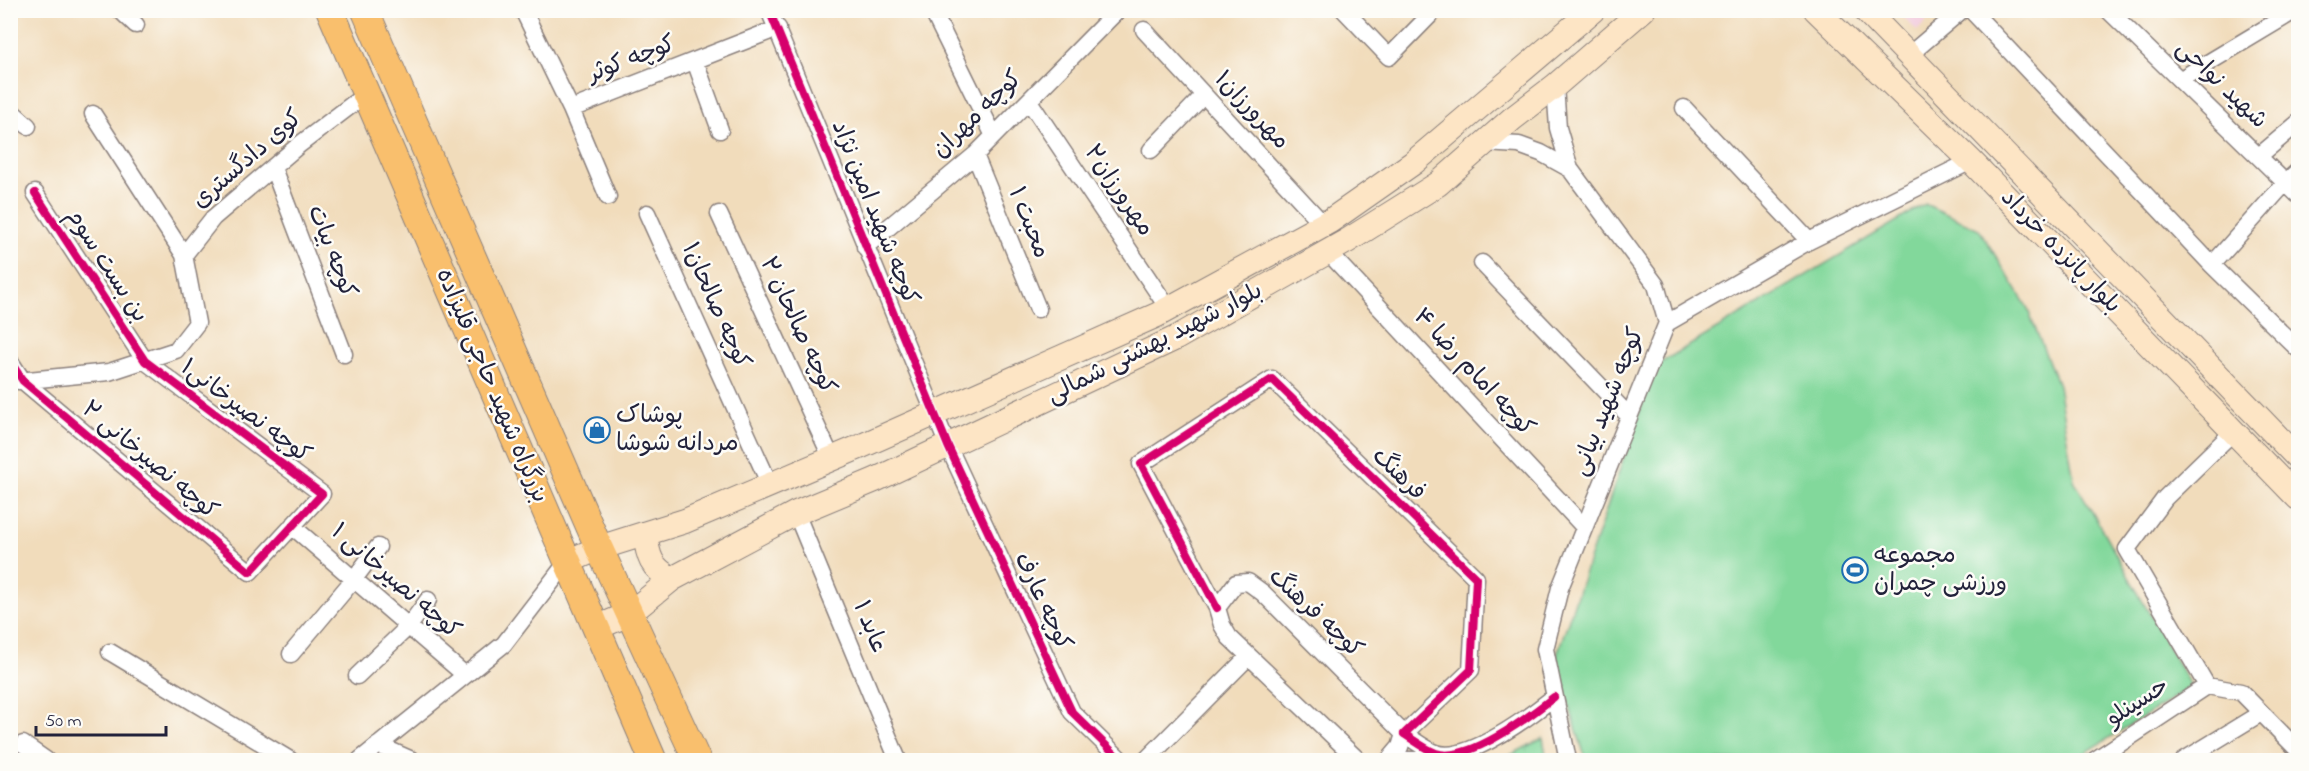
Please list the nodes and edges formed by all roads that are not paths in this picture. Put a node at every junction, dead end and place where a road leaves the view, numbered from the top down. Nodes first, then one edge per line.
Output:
1 (120, 10) edge
2 (330, 10) edge
3 (365, 10) edge
4 (524, 10) edge
5 (769, 10) edge
6 (932, 10) edge
7 (1118, 10) edge
8 (1344, 10) edge
9 (1436, 10) edge
10 (1593, 10) edge
11 (1643, 10) edge
12 (1816, 10) edge
13 (1864, 10) edge
14 (1962, 10) edge
15 (1971, 10) edge
16 (2108, 10) edge
17 (2296, 10) edge
18 (136, 25) dead end
19 (778, 27) junction
20 (1144, 30) dead end
21 (1909, 55) junction
22 (695, 61) junction
23 (2181, 79) junction
24 (1556, 86) junction
25 (366, 94) junction
26 (1204, 95) junction
27 (1029, 101) junction
28 (1684, 108) dead end
29 (10, 110) edge
30 (571, 110) junction
31 (93, 114) dead end
32 (2298, 123) edge
33 (28, 126) dead end
34 (720, 130) dead end
35 (994, 136) junction
36 (1484, 143) junction
37 (1151, 150) dead end
38 (975, 155) junction
39 (2259, 156) junction
40 (1971, 161) junction
41 (273, 168) junction
42 (1570, 169) junction
43 (2292, 177) edge
44 (35, 193) dead end
45 (2298, 195) edge
46 (608, 197) dead end
47 (647, 213) dead end
48 (719, 214) dead end
49 (1323, 224) junction
50 (1809, 241) junction
51 (866, 248) junction
52 (1328, 252) junction
53 (184, 255) junction
54 (1482, 263) dead end
55 (2212, 265) junction
56 (1168, 308) junction
57 (1038, 309) dead end
58 (1667, 323) junction
59 (2298, 349) edge
60 (344, 354) dead end
61 (10, 360) edge
62 (145, 361) junction
63 (17, 381) edge
64 (936, 413) junction
65 (1629, 416) junction
66 (2234, 431) junction
67 (948, 446) junction
68 (2298, 458) edge
69 (832, 459) junction
70 (770, 485) junction
71 (2298, 498) edge
72 (796, 513) junction
73 (292, 526) junction
74 (1584, 527) junction
75 (645, 534) junction
76 (378, 546) dead end
77 (598, 548) junction
78 (567, 562) junction
79 (354, 579) junction
80 (672, 579) junction
81 (428, 600) dead end
82 (1217, 608) junction
83 (629, 614) junction
84 (409, 626) junction
85 (596, 628) junction
86 (110, 652) dead end
87 (291, 654) dead end
88 (1249, 656) junction
89 (465, 675) junction
90 (357, 676) dead end
91 (2207, 686) junction
92 (1554, 697) junction
93 (2261, 713) junction
94 (1404, 734) junction
95 (23, 744) dead end
96 (378, 745) junction
97 (2298, 750) edge
98 (46, 760) edge
99 (290, 760) edge
100 (360, 760) edge
101 (412, 760) edge
102 (653, 760) edge
103 (697, 760) edge
104 (898, 760) edge
105 (1121, 760) edge
106 (1146, 760) edge
107 (1358, 760) edge
108 (1389, 760) edge
109 (1426, 760) edge
110 (1568, 760) edge
111 (2095, 760) edge
112 (2184, 760) edge

1 - 18 street
2 - 25 highway, بزرگراه شهید حاجی قلیزاده
3 - 77 highway, بزرگراه شهید حاجی قلیزاده
4 - 30 street
5 - 19 street, کوچه شهید امین نژاد
6 - 35 street
7 - 27 street, کوچه مهران
8 - 9 street
10 - 49 main road, بلوار شهید بهشتی شمالی
11 - 24 main road, بلوار شهید بهشتی شمالی
12 - 40 main road, بلوار پانزده خرداد
13 - 21 main road, بلوار پانزده خرداد
14 - 21 street
15 - 55 street
16 - 23 street, شهید نواحی
17 - 23 street
19 - 22 street, کوچه کوثر
19 - 51 street, کوچه شهید امین نژاد
20 - 26 street, مهرورزان۱
21 - 68 main road, بلوار پانزده خرداد
22 - 30 street, کوچه کوثر
22 - 34 street
23 - 39 street, شهید نواحی
24 - 36 main road, بلوار شهید بهشتی شمالی
24 - 42 street
25 - 41 street, کوی دادگستری
25 - 78 highway, بزرگراه شهید حاجی قلیزاده
26 - 37 street
26 - 49 street, مهرورزان۱
27 - 35 street, کوچه مهران
27 - 56 street, مهرورزان۲
28 - 50 street
29 - 33 street
30 - 46 street
31 - 53 street
32 - 39 street
35 - 38 street, کوچه مهران
36 - 42 street
36 - 52 main road, بلوار شهید بهشتی شمالی
38 - 51 street, کوچه مهران
38 - 57 street, محبت ۱
39 - 43 street, شهید نواحی
40 - 50 street, کوچه شهید بیانی
40 - 66 main road, بلوار پانزده خرداد
41 - 53 street, کوی دادگستری
41 - 60 street, کوچه بیات
42 - 58 street
43 - 45 street, شهید نواحی
43 - 55 street
44 - 62 street, بن بست سوم
47 - 70 street, کوچه صالحان۱
48 - 69 street, کوچه صالحان ۲
49 - 56 main road, بلوار شهید بهشتی شمالی
50 - 58 street, کوچه شهید بیانی
51 - 64 street, کوچه شهید امین نژاد
52 - 67 main road, بلوار شهید بهشتی شمالی
52 - 74 street, کوچه امام رضا ۴
53 - 62 street
54 - 65 street
55 - 59 street
56 - 64 main road, بلوار شهید بهشتی شمالی
58 - 65 street, کوچه شهید بیانی
61 - 63 street, کوچه نصیرخانی ۲
62 - 63 street
62 - 73 street, کوچه نصیرخانی۱
63 - 73 street, کوچه نصیرخانی ۲
64 - 67 street, کوچه شهید امین نژاد
64 - 69 main road, بلوار شهید بهشتی شمالی
65 - 74 street, کوچه شهید بیانی
66 - 71 main road, بلوار پانزده خرداد
66 - 91 street
67 - 72 main road, بلوار شهید بهشتی شمالی
67 - 105 street, کوچه عارف
69 - 70 main road, بلوار شهید بهشتی شمالی
70 - 75 main road, بلوار شهید بهشتی شمالی
72 - 80 main road, بلوار شهید بهشتی شمالی
72 - 104 street, عابد ۱
73 - 79 street, کوچه نصیرخانی ۱
74 - 92 street, کوچه شهید بیانی
75 - 77 main road, بلوار شهید بهشتی شمالی
75 - 80 main road
76 - 79 street
77 - 78 main road, بلوار شهید بهشتی شمالی
77 - 83 highway, بزرگراه شهید حاجی قلیزاده
78 - 85 highway, بزرگراه شهید حاجی قلیزاده
78 - 89 street
79 - 84 street, کوچه نصیرخانی ۱
79 - 87 street
80 - 83 main road, بلوار شهید بهشتی شمالی
81 - 84 street
82 - 88 street
82 - 94 street, کوچه فرهنگ
82 - 94 street, فرهنگ
83 - 85 main road, بلوار شهید بهشتی شمالی
83 - 103 highway, بزرگراه شهید حاجی قلیزاده
84 - 89 street, کوچه نصیرخانی ۱
84 - 90 street
85 - 102 highway, بزرگراه شهید حاجی قلیزاده
86 - 99 street
88 - 106 street
88 - 107 street
89 - 96 street
91 - 93 street
91 - 111 street, حسینلو
92 - 94 street, کوچه فرهنگ
92 - 110 street, کوچه شهید بیانی
93 - 97 street
93 - 112 street
94 - 108 street
95 - 98 street
96 - 100 street
96 - 101 street
108 - 109 street

